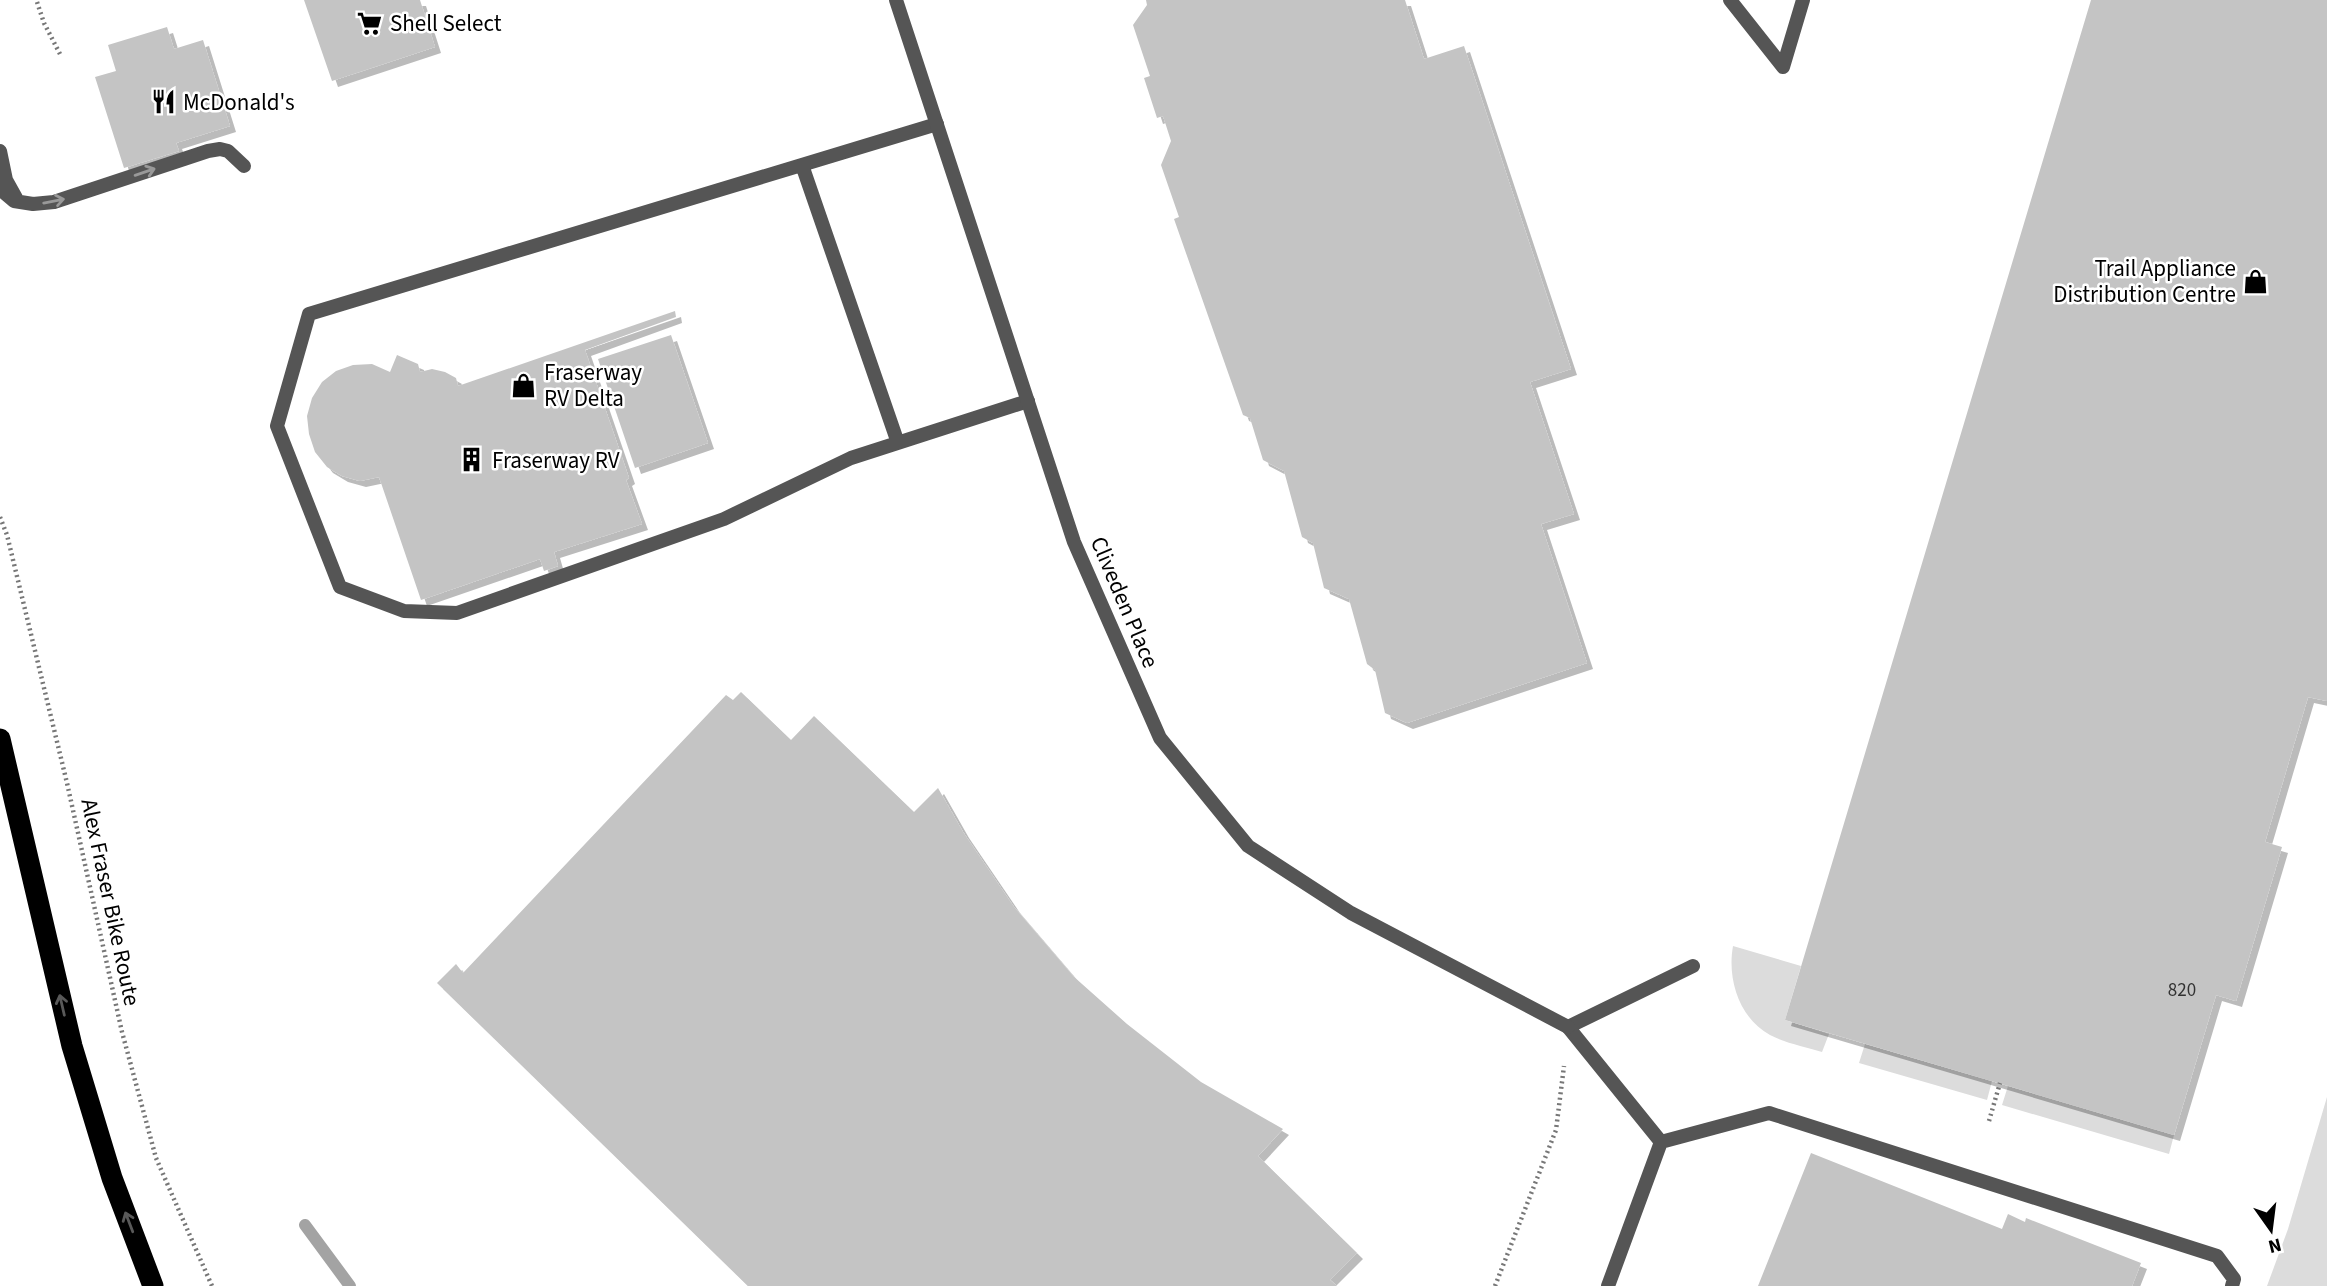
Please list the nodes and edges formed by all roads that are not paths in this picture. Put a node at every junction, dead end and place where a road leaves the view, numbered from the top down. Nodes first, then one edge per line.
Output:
1 (896, 0) edge
2 (1730, 0) edge
3 (1803, 0) edge
4 (937, 124) junction
5 (0, 151) edge
6 (802, 165) junction
7 (244, 166) dead end
8 (0, 189) edge
9 (27, 203) junction
10 (1028, 401) junction
11 (898, 443) junction
12 (0, 739) edge
13 (1693, 966) dead end
14 (1568, 1027) junction
15 (1661, 1142) junction
16 (153, 1286) edge
17 (1608, 1286) edge
18 (2232, 1286) edge

1 - 4 street, Cliveden Place
2 - 3 street
4 - 6 street
4 - 10 street, Cliveden Place
5 - 9 street
6 - 11 street
6 - 11 street
9 -> 7 street
8 - 9 street
10 - 11 street
10 - 14 street, Cliveden Place
16 -> 12 highway
13 - 14 street
14 - 15 street
15 - 17 street
15 - 18 street

